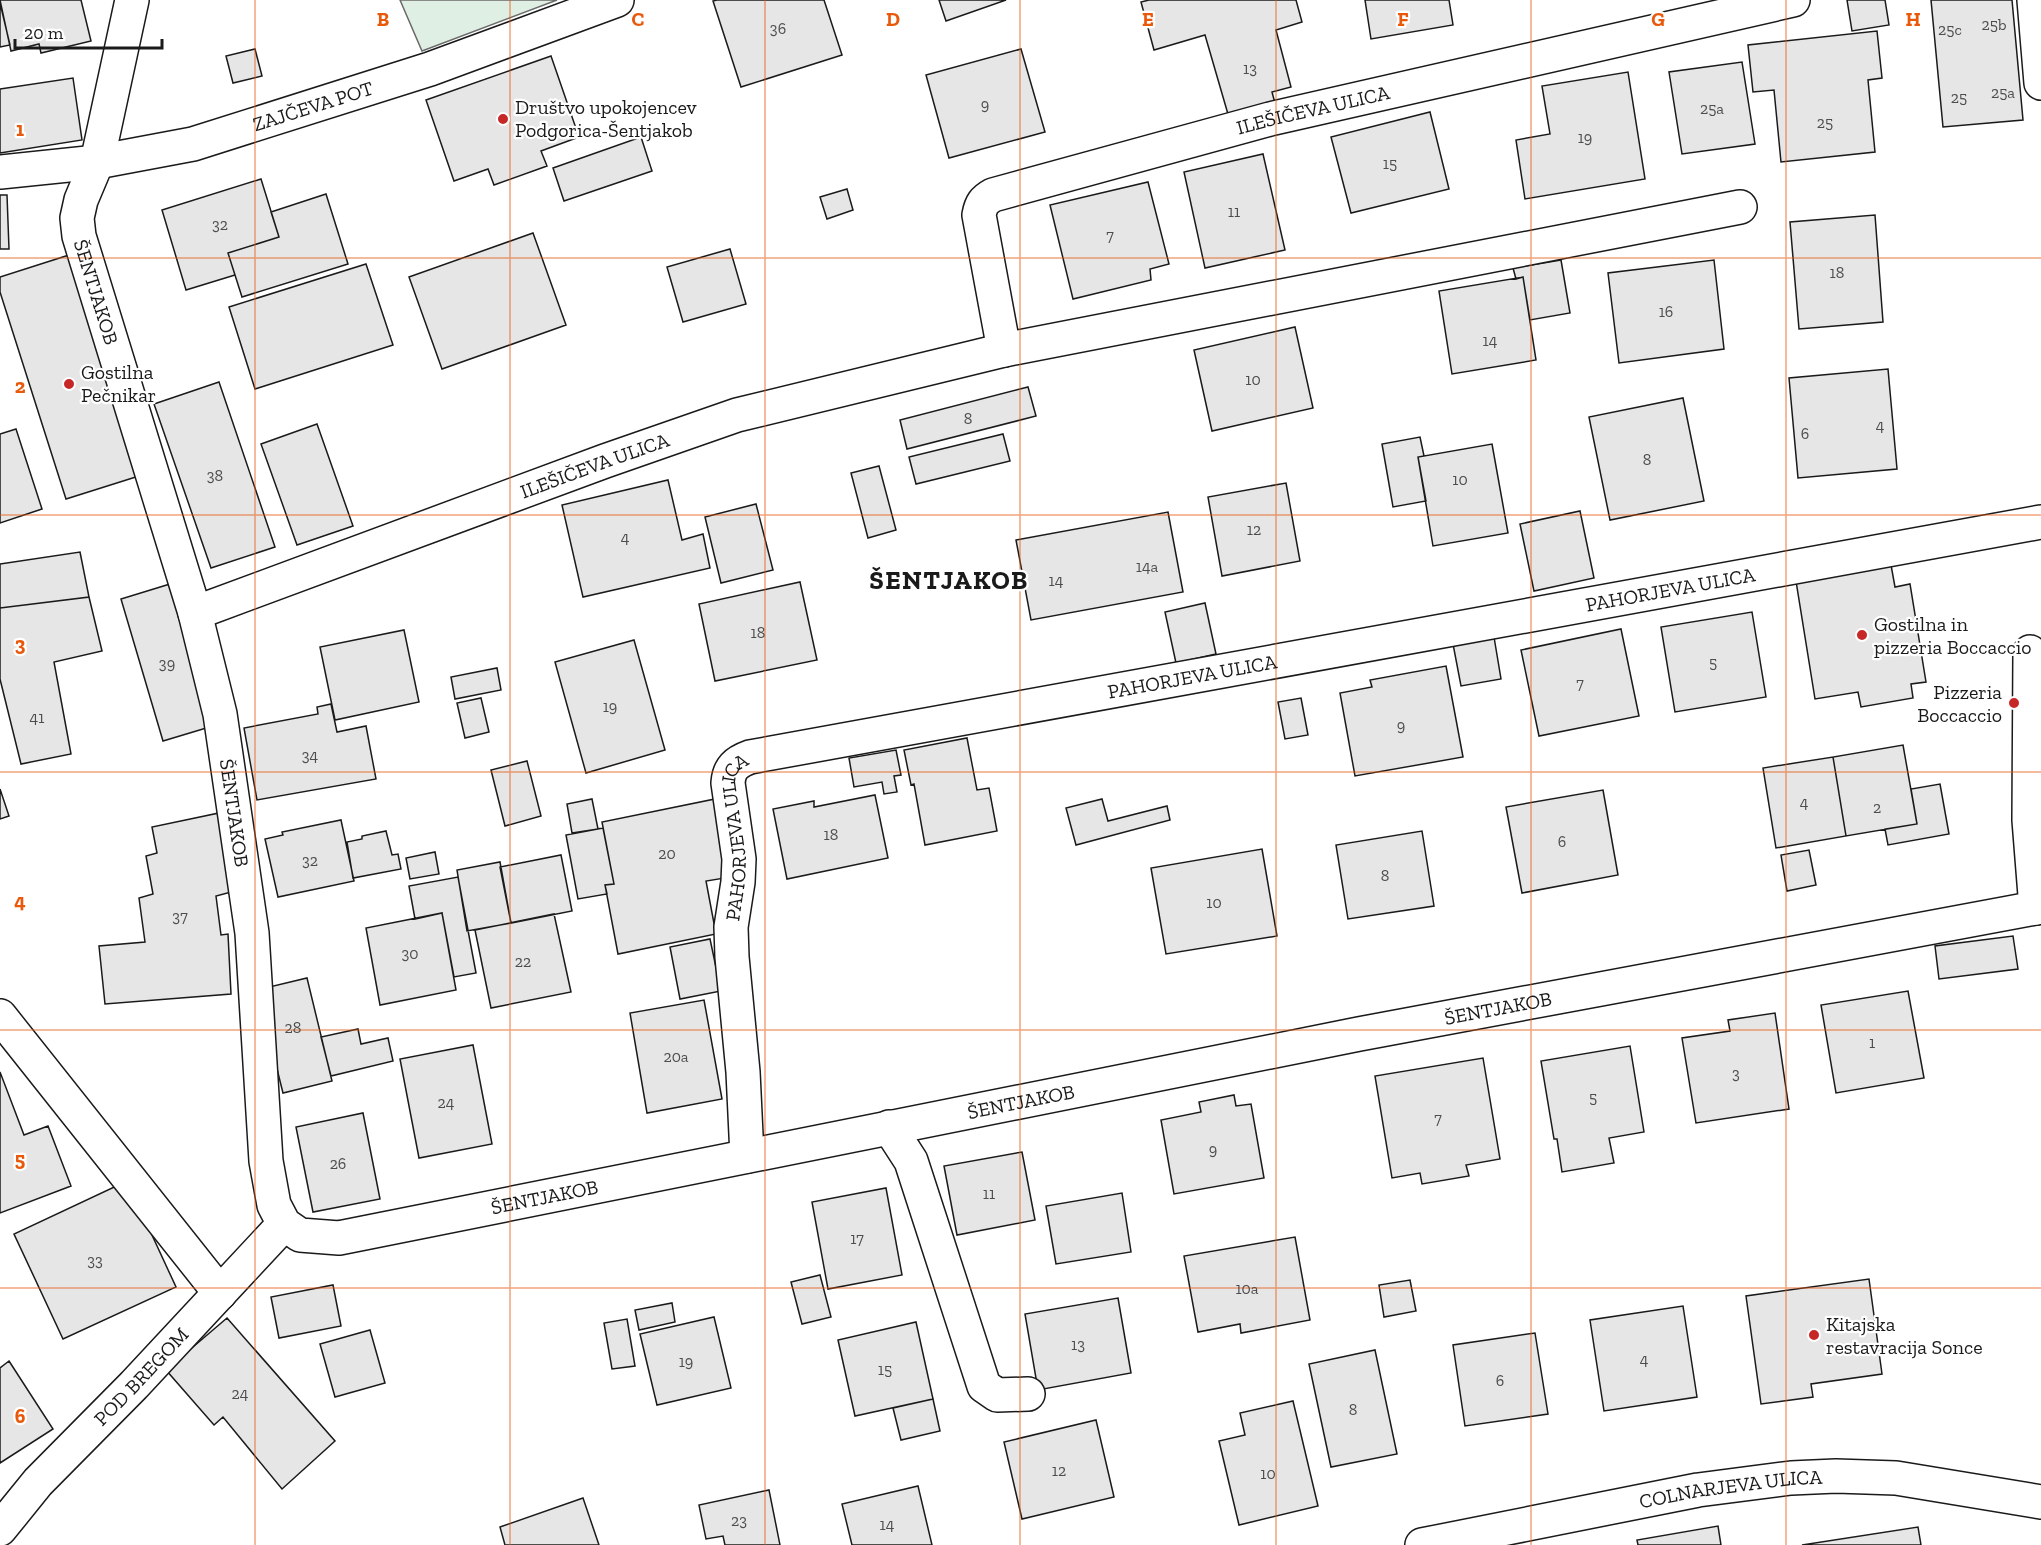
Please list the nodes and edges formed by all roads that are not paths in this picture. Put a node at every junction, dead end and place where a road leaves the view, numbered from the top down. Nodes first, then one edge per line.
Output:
1 (132, 0) edge
2 (617, 0) edge
3 (1793, 0) edge
4 (2034, 0) edge
5 (2041, 83) edge
6 (97, 162) junction
7 (0, 172) edge
8 (1740, 207) dead end
9 (1004, 350) junction
10 (2041, 522) edge
11 (195, 613) junction
12 (2030, 652) dead end
13 (2038, 907) edge
14 (0, 1016) edge
15 (889, 1127) junction
16 (747, 1156) junction
17 (284, 1224) junction
18 (220, 1293) junction
19 (1028, 1394) dead end
20 (2041, 1502) edge
21 (0, 1529) edge
22 (1422, 1545) edge

1 - 6 street, ŠENTJAKOB
2 - 6 street, ZAJČEVA POT
3 - 9 street, ILEŠIČEVA ULICA
4 - 5 street
6 - 7 street, ZAJČEVA POT
6 - 11 street, ŠENTJAKOB
8 - 9 street, ILEŠIČEVA ULICA
9 - 11 street, ILEŠIČEVA ULICA
10 - 16 street, PAHORJEVA ULICA
11 - 17 street, ŠENTJAKOB
12 - 13 street
13 - 15 street, ŠENTJAKOB
14 - 18 street
15 - 16 street, ŠENTJAKOB
15 - 19 street
16 - 17 street, ŠENTJAKOB
17 - 18 street, POD BREGOM
18 - 21 street, POD BREGOM
20 - 22 street, COLNARJEVA ULICA

